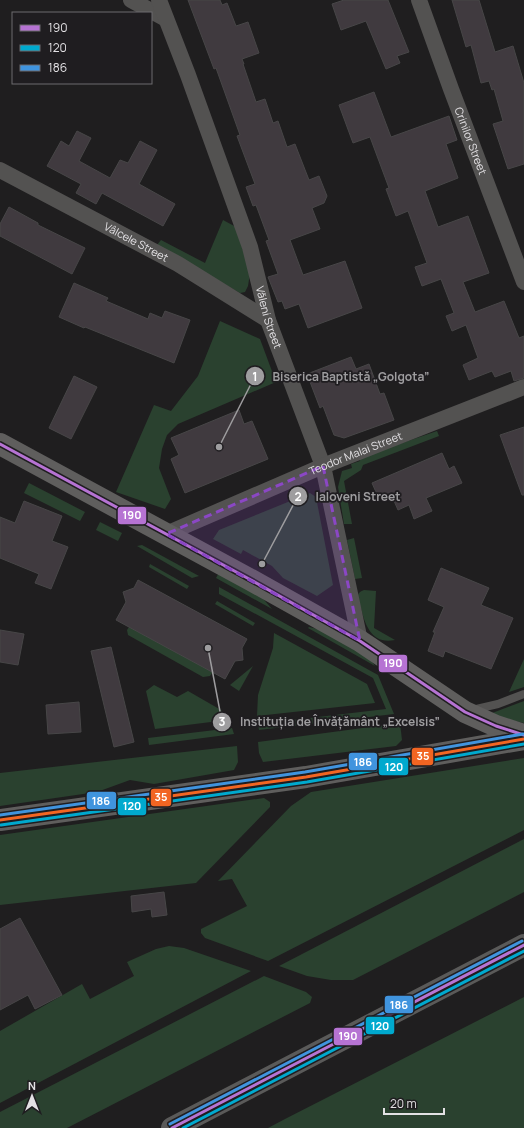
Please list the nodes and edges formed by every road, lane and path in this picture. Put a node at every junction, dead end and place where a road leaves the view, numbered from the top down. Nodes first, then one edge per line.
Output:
1 (131, 0) edge
2 (159, 0) edge
3 (419, 0) edge
4 (166, 19) junction
5 (0, 170) edge
6 (524, 282) edge
7 (268, 320) junction
8 (524, 387) edge
9 (0, 444) edge
10 (323, 466) junction
11 (166, 534) junction
12 (360, 641) junction
13 (524, 694) edge
14 (466, 712) junction
15 (524, 735) edge
16 (524, 739) edge
17 (0, 820) edge
18 (524, 946) edge
19 (172, 1128) edge

1 - 4 street
2 - 4 street, Văleni Street
3 - 6 street, Crinilor Street
4 - 7 street, Văleni Street
5 - 7 street, Vâlcele Street
7 - 10 street, Văleni Street
8 - 10 street, Teodor Malai Street
9 - 11 street
10 - 11 street, Teodor Malai Street
10 - 12 street, Văleni Street
11 - 12 street
12 - 14 street
13 - 14 lane
14 - 15 street
16 - 17 street
18 - 19 highway

